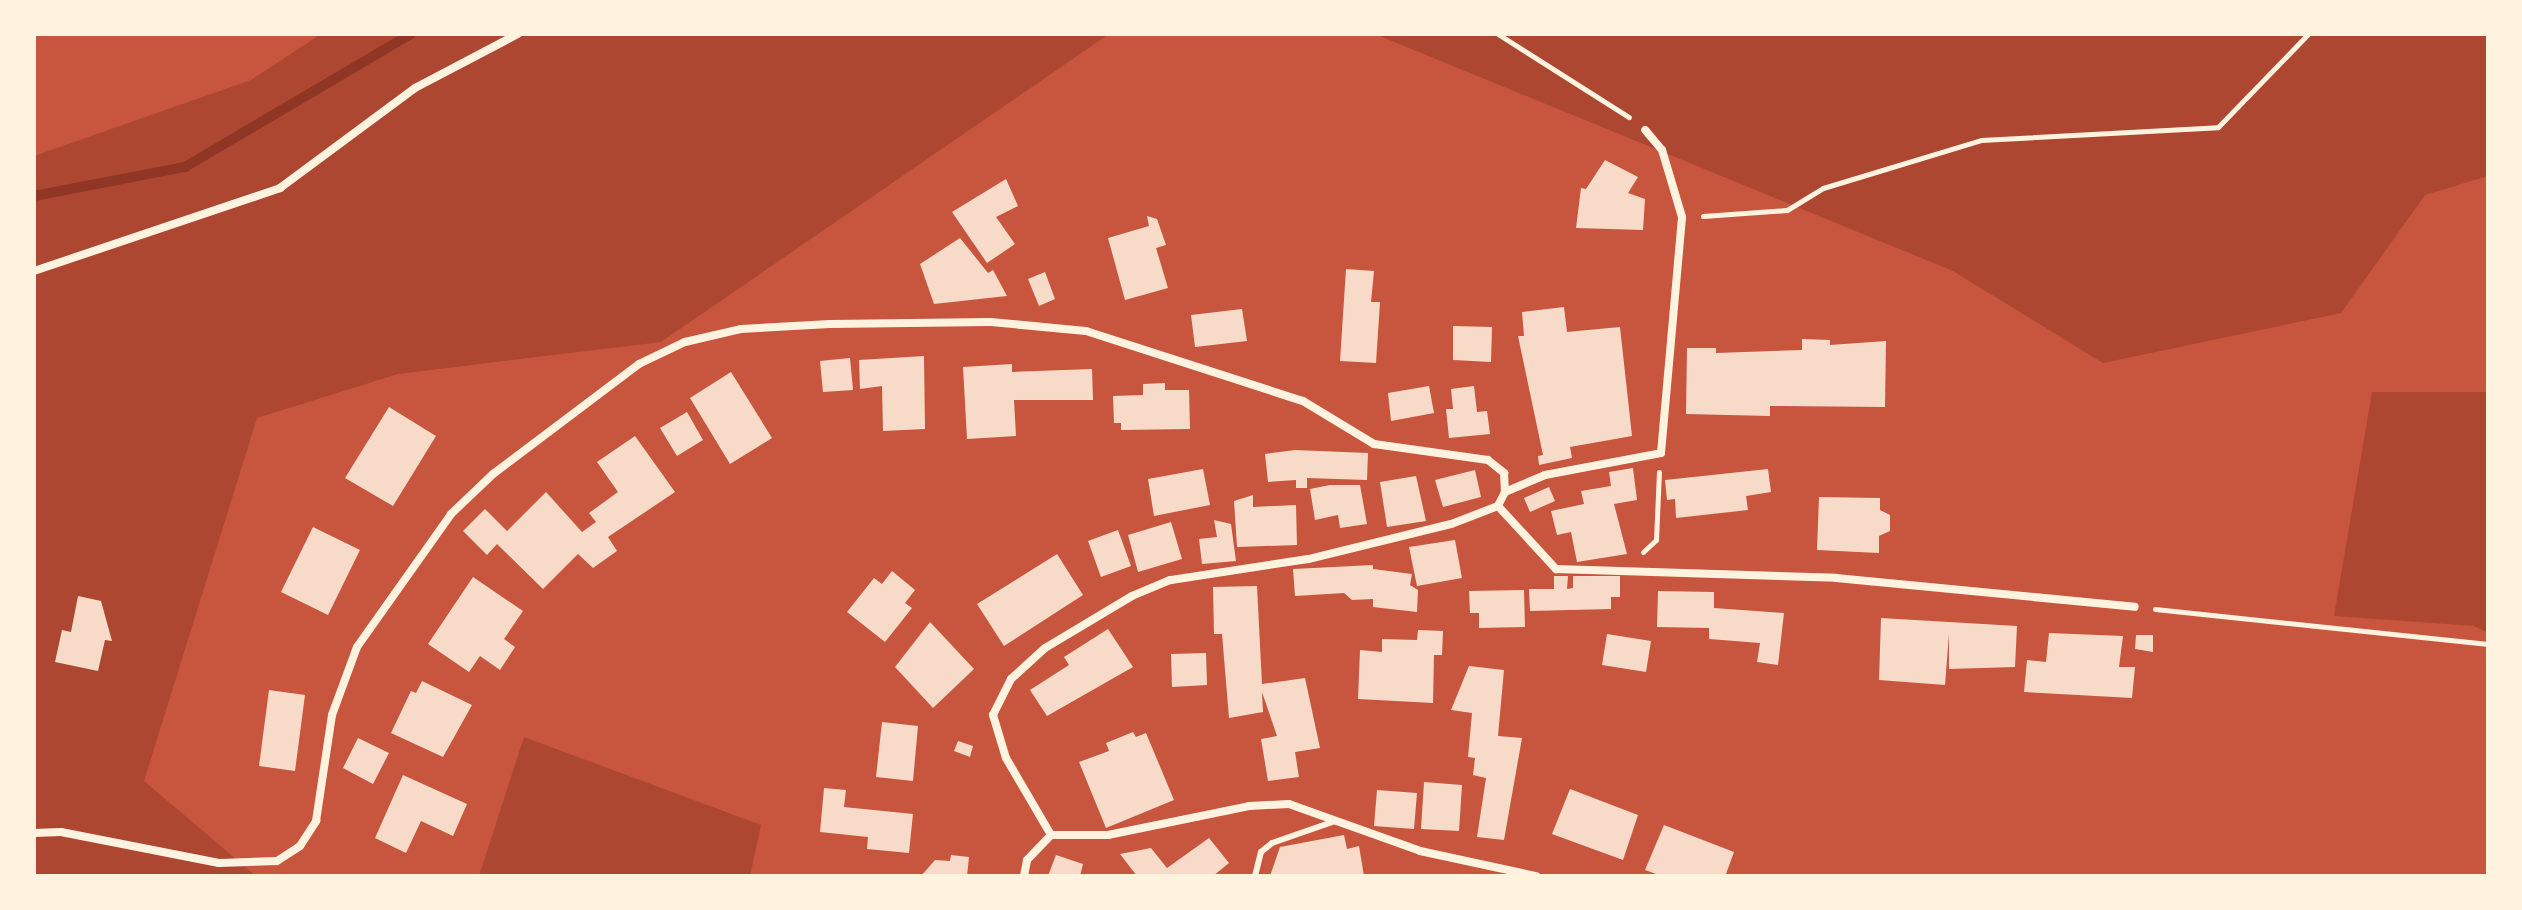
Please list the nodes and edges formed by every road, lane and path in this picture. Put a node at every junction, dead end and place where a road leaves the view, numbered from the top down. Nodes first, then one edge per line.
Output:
1 (518, 34) edge
2 (1498, 34) edge
3 (2308, 34) edge
4 (1645, 130) joint
5 (1682, 217) junction
6 (34, 271) edge
7 (1661, 453) junction
8 (1505, 492) junction
9 (1498, 506) junction
10 (1624, 568) junction
11 (2135, 607) joint
12 (2488, 644) edge
13 (1339, 821) junction
14 (34, 833) edge
15 (1051, 835) junction
16 (1024, 876) edge
17 (1255, 876) edge
18 (1536, 876) edge

1 - 6 street
2 - 4 path
3 - 5 path
4 - 5 street
5 - 7 street
7 - 8 street
7 - 10 path
8 - 9 street
8 - 14 street
9 - 10 street
9 - 15 street
10 - 11 street
11 - 12 path
13 - 15 street
13 - 17 lane
13 - 18 street
15 - 16 street

